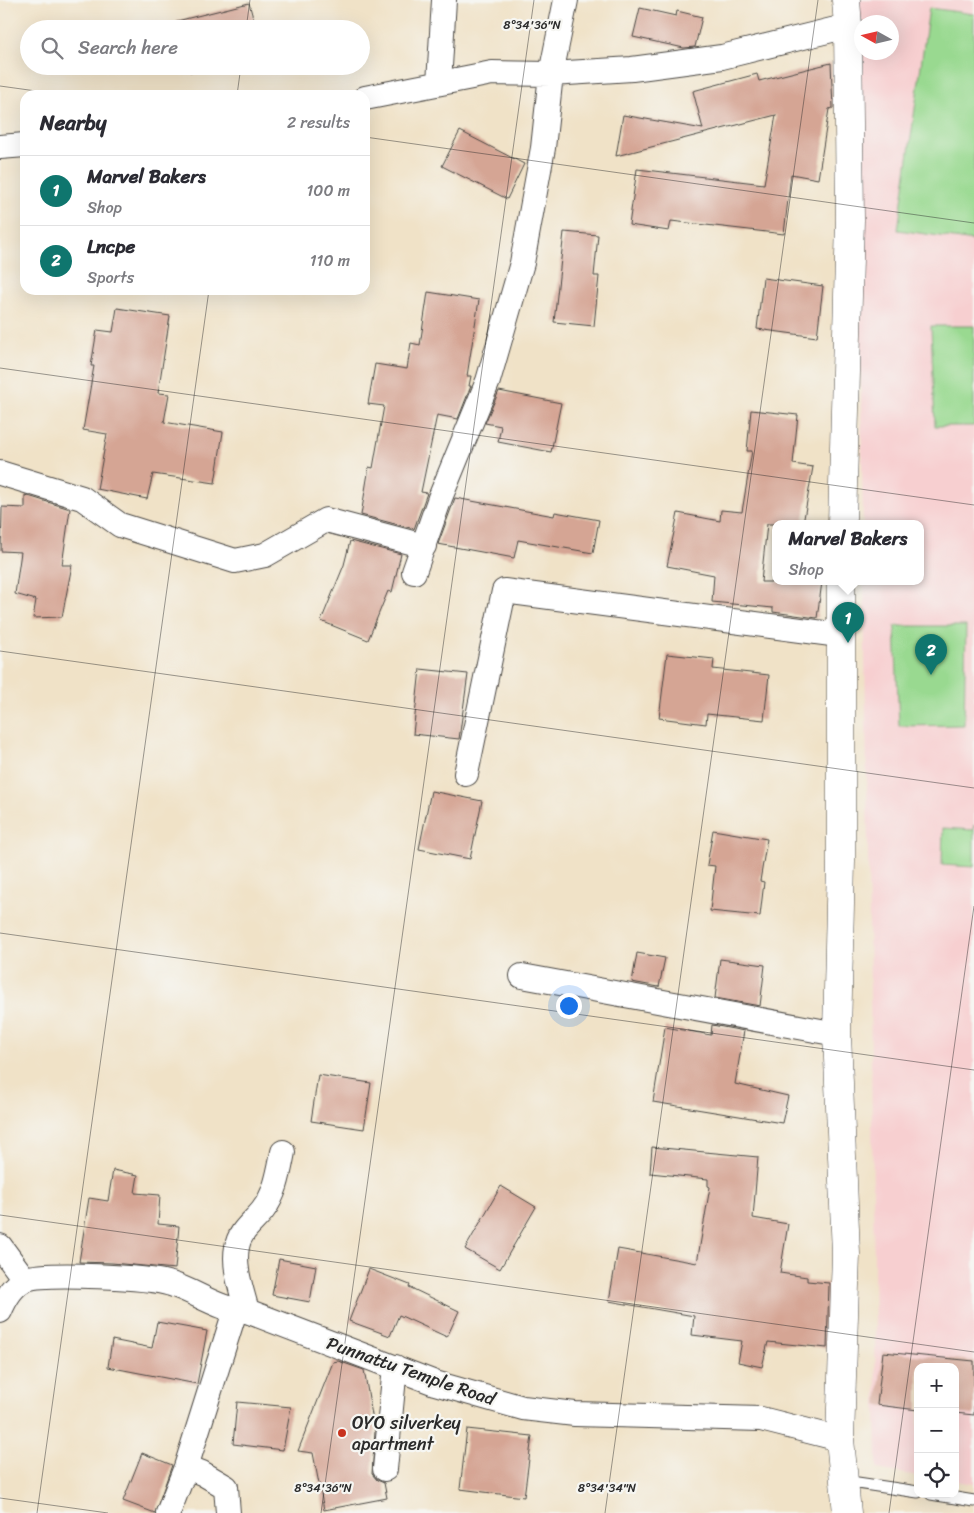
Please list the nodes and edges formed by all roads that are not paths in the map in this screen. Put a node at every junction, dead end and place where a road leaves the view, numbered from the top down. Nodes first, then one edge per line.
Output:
1 (444, 0) edge
2 (566, 0) edge
3 (847, 13) edge
4 (551, 74) junction
5 (439, 83) junction
6 (370, 97) edge
7 (20, 145) edge
8 (0, 147) edge
9 (0, 473) edge
10 (842, 520) edge
11 (424, 546) junction
12 (414, 572) dead end
13 (841, 585) edge
14 (839, 635) junction
15 (466, 774) dead end
16 (522, 976) dead end
17 (837, 1034) junction
18 (284, 1152) dead end
19 (0, 1246) edge
20 (25, 1280) junction
21 (0, 1311) edge
22 (241, 1311) junction
23 (395, 1367) junction
24 (840, 1439) junction
25 (186, 1467) junction
26 (386, 1469) dead end
27 (844, 1481) junction
28 (914, 1491) edge
29 (956, 1498) edge
30 (974, 1501) edge
31 (168, 1513) edge
32 (228, 1513) edge
33 (847, 1513) edge

1 - 5 street
2 - 4 street
3 - 4 street
3 - 10 street
4 - 5 street
4 - 11 street
5 - 6 street
7 - 8 street
9 - 11 street
11 - 12 street
13 - 14 street
14 - 15 street
14 - 17 street
16 - 17 street
17 - 24 street
18 - 22 street
19 - 20 street
20 - 21 street
20 - 22 street, Punnattu Temple Road
22 - 23 street, Punnattu Temple Road
22 - 25 street
23 - 24 street, Punnattu Temple Road
23 - 26 street
24 - 27 street
25 - 31 street
25 - 32 street
27 - 28 lane
27 - 33 street
29 - 30 lane

